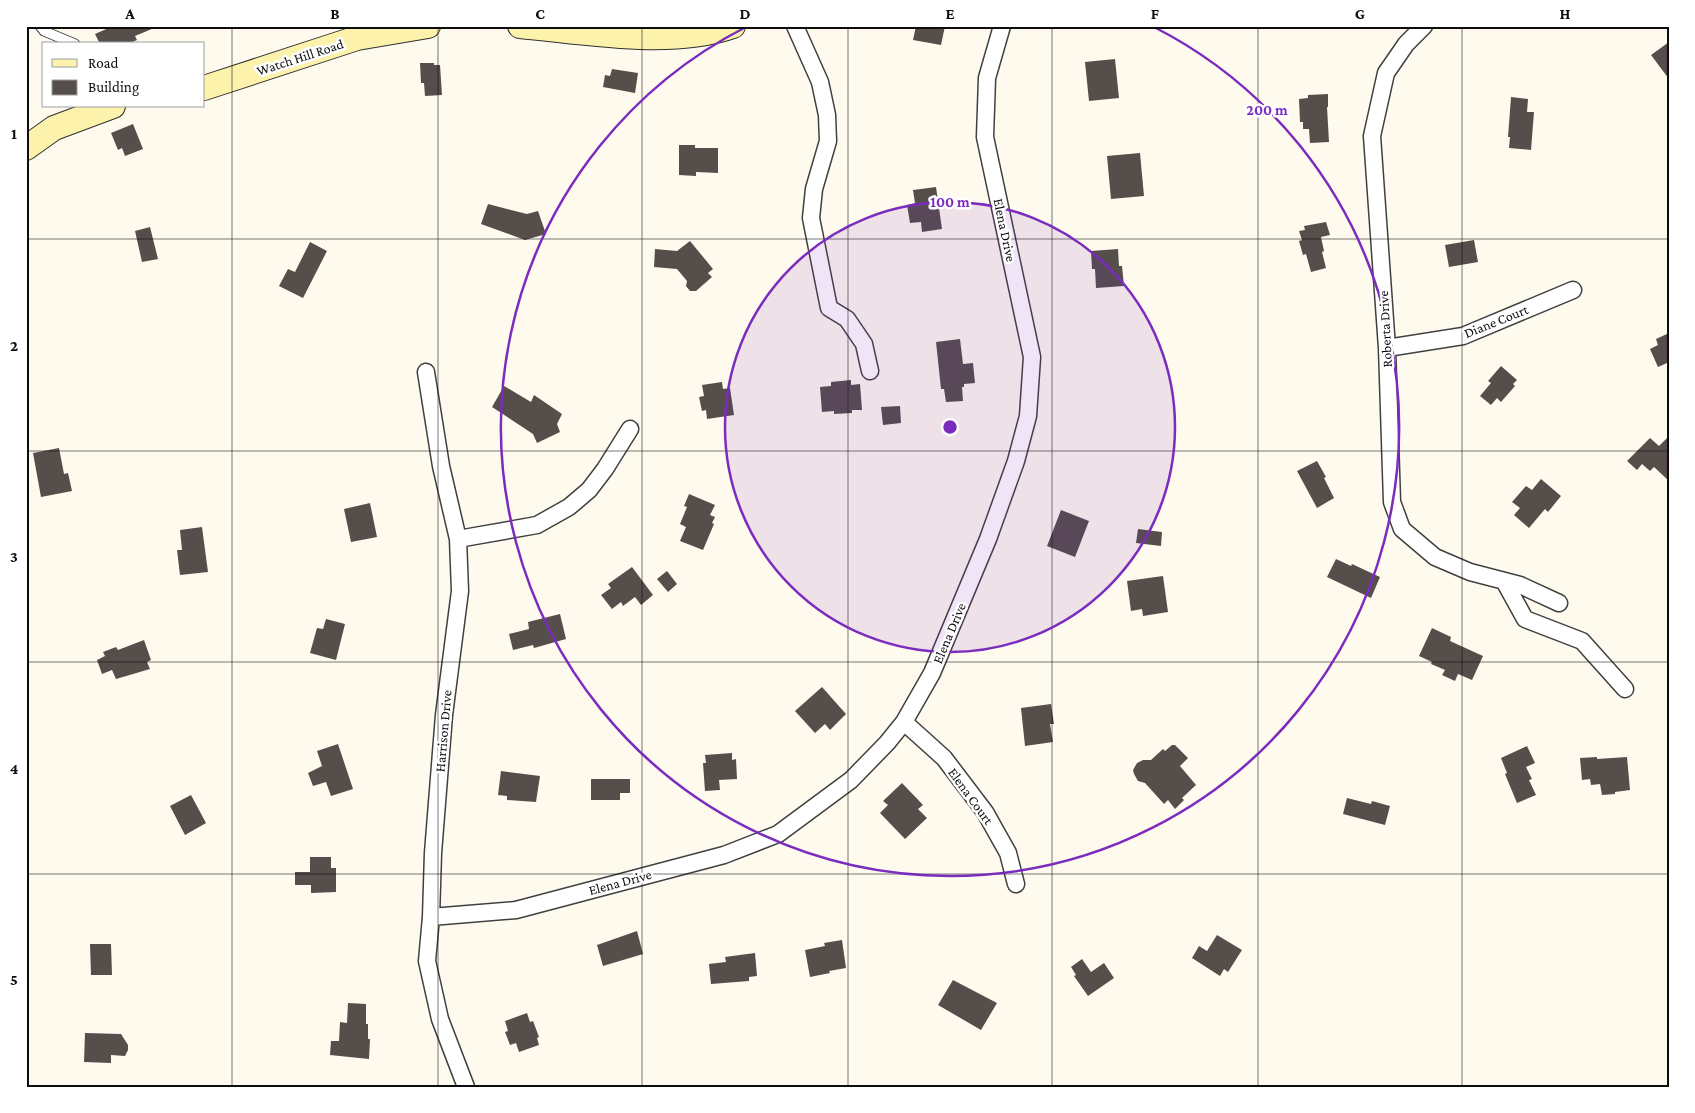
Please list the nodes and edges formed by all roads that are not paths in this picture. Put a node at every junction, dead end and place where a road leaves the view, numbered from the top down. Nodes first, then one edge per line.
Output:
1 (40, 26) edge
2 (428, 26) edge
3 (520, 26) edge
4 (733, 26) edge
5 (795, 26) edge
6 (1002, 26) edge
7 (1424, 26) edge
8 (70, 42) edge
9 (205, 88) edge
10 (108, 108) edge
11 (28, 142) edge
12 (1573, 290) dead end
13 (1387, 348) junction
14 (870, 371) dead end
15 (426, 372) dead end
16 (630, 429) dead end
17 (458, 539) junction
18 (1504, 581) junction
19 (1559, 602) dead end
20 (1625, 689) dead end
21 (904, 722) junction
22 (1016, 884) dead end
23 (431, 917) junction
24 (466, 1087) edge

1 - 8 lane
2 - 9 street, Watch Hill Road
3 - 4 street
5 - 14 street
6 - 21 street, Elena Drive
7 - 13 street, Roberta Drive
10 - 11 street
12 - 13 street, Diane Court
13 - 18 street, Roberta Drive
15 - 17 street, Harrison Drive
16 - 17 street
17 - 23 street, Harrison Drive
18 - 19 street, Roberta Drive
18 - 20 street
21 - 22 street, Elena Court
21 - 23 street, Elena Drive
23 - 24 street, Harrison Drive

